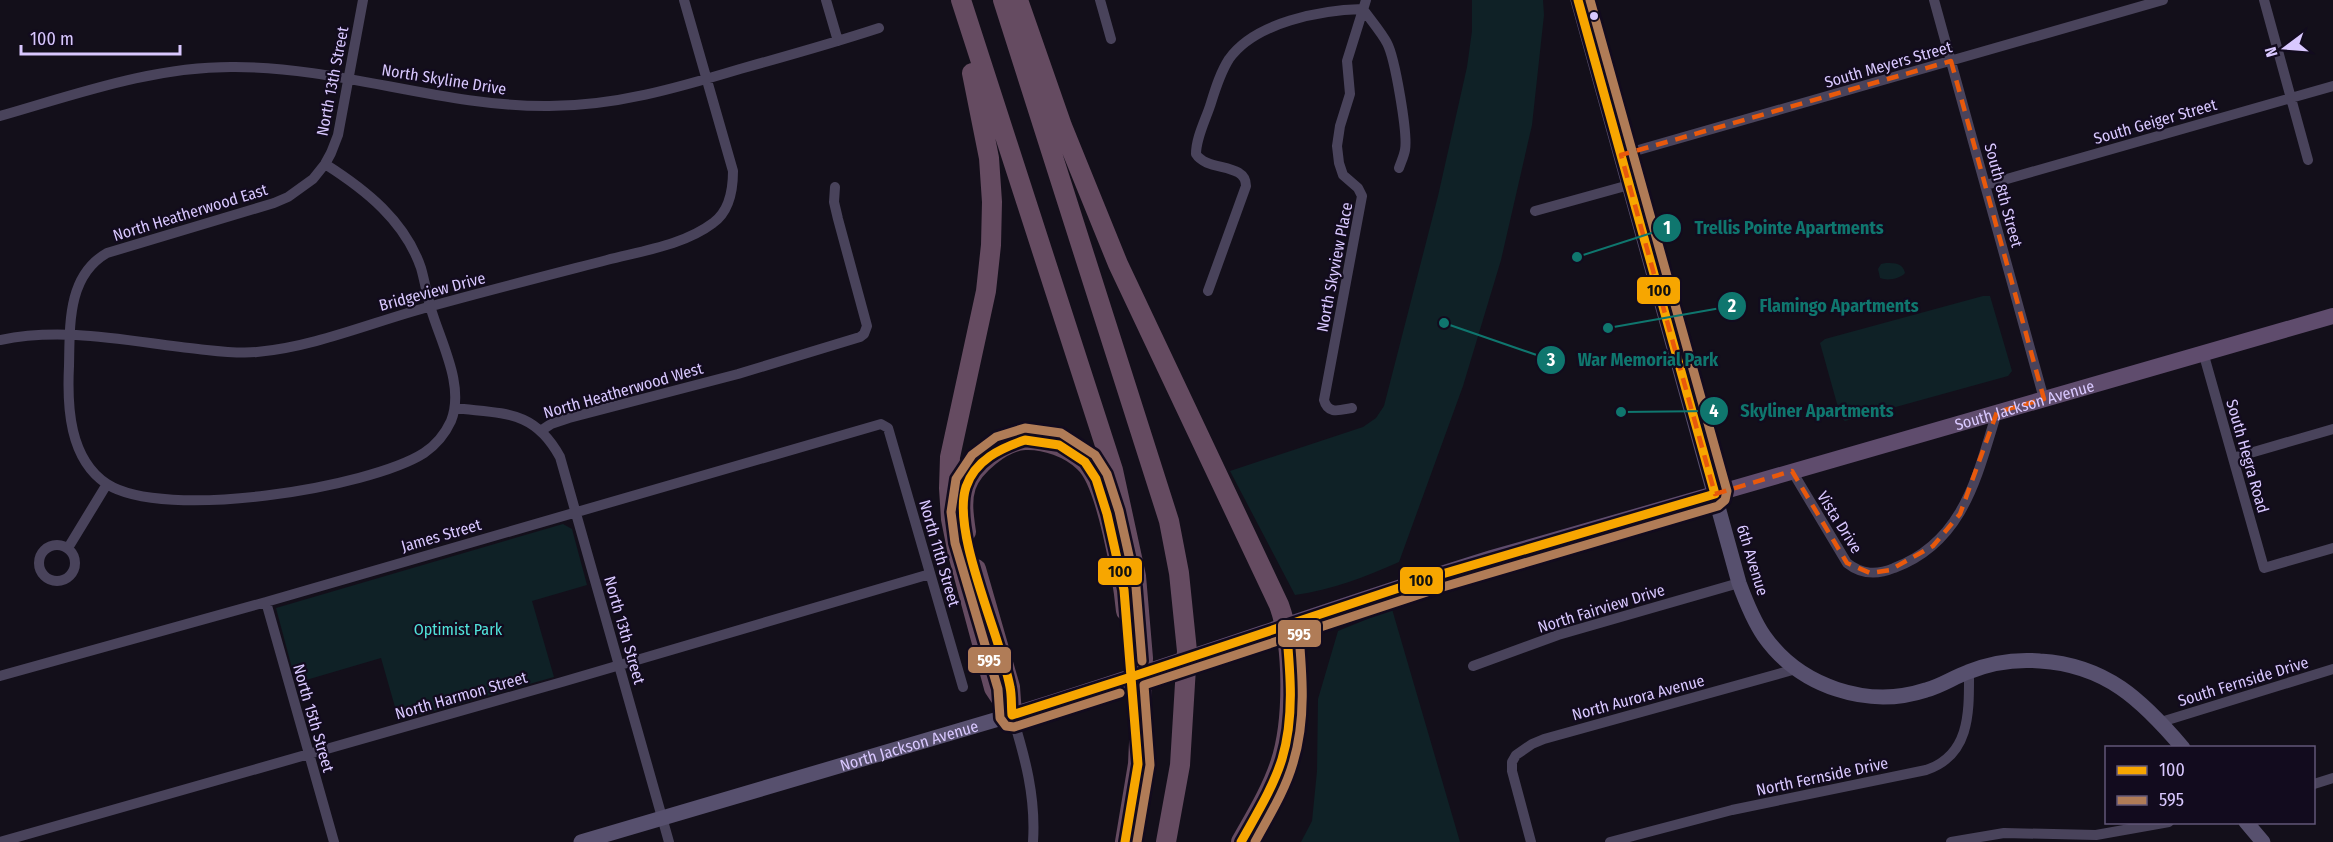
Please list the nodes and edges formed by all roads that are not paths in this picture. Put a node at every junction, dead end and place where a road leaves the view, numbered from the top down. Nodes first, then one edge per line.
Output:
1 (363, 0) edge
2 (684, 0) edge
3 (826, 0) edge
4 (959, 0) edge
5 (1003, 0) edge
6 (1018, 0) edge
7 (1100, 0) edge
8 (1578, 0) edge
9 (1934, 0) edge
10 (2163, 0) edge
11 (2264, 0) edge
12 (1365, 4) edge
13 (879, 28) dead end
14 (1111, 39) dead end
15 (838, 41) junction
16 (1951, 61) junction
17 (706, 79) junction
18 (349, 80) junction
19 (2333, 86) edge
20 (2291, 98) junction
21 (0, 116) edge
22 (1621, 155) junction
23 (2308, 160) dead end
24 (325, 164) junction
25 (1399, 168) dead end
26 (1629, 184) junction
27 (1986, 185) junction
28 (835, 187) dead end
29 (1535, 211) dead end
30 (1208, 291) dead end
31 (430, 306) junction
32 (2333, 316) edge
33 (70, 333) junction
34 (0, 340) edge
35 (2204, 352) junction
36 (2044, 399) junction
37 (455, 408) junction
38 (1352, 408) dead end
39 (1997, 412) junction
40 (888, 428) joint
41 (2333, 429) edge
42 (542, 430) junction
43 (2233, 458) junction
44 (1792, 471) junction
45 (107, 484) junction
46 (1715, 494) junction
47 (577, 512) junction
48 (68, 548) dead end
49 (2333, 548) edge
50 (930, 574) junction
51 (1739, 583) junction
52 (266, 602) junction
53 (1287, 625) junction
54 (619, 665) junction
55 (1473, 666) dead end
56 (1796, 669) junction
57 (2333, 669) edge
58 (1969, 672) junction
59 (0, 676) edge
60 (963, 687) dead end
61 (1012, 714) junction
62 (2161, 722) junction
63 (2182, 746) edge
64 (309, 753) junction
65 (1138, 764) junction
66 (2333, 778) edge
67 (2315, 783) edge
68 (662, 818) junction
69 (2158, 824) edge
70 (2248, 824) edge
71 (0, 842) edge
72 (334, 842) edge
73 (581, 842) edge
74 (669, 842) edge
75 (1033, 842) edge
76 (1125, 842) edge
77 (1166, 842) edge
78 (1240, 842) edge
79 (1531, 842) edge
80 (1610, 842) edge
81 (1951, 842) edge
82 (2263, 842) edge

1 - 18 street, North 13th Street
2 - 17 street
3 - 15 street
4 - 61 highway
4 - 65 highway
5 - 77 highway
6 - 53 highway
7 - 14 street
8 - 22 main road, 6th Avenue
9 - 16 street, South 8th Street
10 - 16 street, South Meyers Street
11 - 20 street
12 - 25 street
12 - 30 street
12 - 38 street, North Skyview Place
13 - 15 street, North Skyline Drive
15 - 17 street, North Skyline Drive
16 - 22 street, South Meyers Street
16 - 27 street, South 8th Street
17 - 18 street, North Skyline Drive
17 - 31 street, Bridgeview Drive
18 - 21 street, North Skyline Drive
18 - 24 street, North 13th Street
19 - 20 street, South Geiger Street
20 - 23 street
20 - 27 street, South Geiger Street
22 - 26 main road, 6th Avenue
24 - 31 street
24 - 33 street, North Heatherwood East
26 - 29 street
26 - 46 main road, 6th Avenue
27 - 36 street, South 8th Street
28 - 42 street, North Heatherwood West
31 - 33 street, Bridgeview Drive
31 - 37 street
32 - 35 main road, South Jackson Avenue
33 - 34 street, Bridgeview Drive
33 - 45 street
35 - 36 main road, South Jackson Avenue
35 - 43 street, South Hegra Road
36 - 39 main road, South Jackson Avenue
37 - 42 street, North Heatherwood West
37 - 45 street
39 - 44 main road, South Jackson Avenue
39 - 44 street, Vista Drive
40 - 47 street, James Street
40 - 50 street, North 11th Street
41 - 43 street
42 - 47 street, North 13th Street
43 - 49 street, South Hegra Road
44 - 46 main road, South Jackson Avenue
45 - 48 street
46 - 51 main road, 6th Avenue
46 - 53 main road, North Jackson Avenue
47 - 52 street, James Street
47 - 54 street, North 13th Street
50 - 54 street, North Harmon Street
50 - 60 street, North 11th Street
51 - 55 street, North Fairview Drive
51 - 56 main road, 6th Avenue
52 - 59 street, James Street
52 - 64 street, North 15th Street
53 - 61 main road, North Jackson Avenue
53 - 78 highway
54 - 64 street, North Harmon Street
54 - 68 street, North 13th Street
56 - 58 main road, 6th Avenue
56 - 79 street, North Aurora Avenue
57 - 62 street, South Fernside Drive
58 - 62 main road, 6th Avenue
58 - 80 street, North Fernside Drive
61 - 65 highway
61 - 68 main road, North Jackson Avenue
61 - 75 street
62 - 63 main road, 6th Avenue
64 - 71 street, North Harmon Street
64 - 72 street, North 15th Street
65 - 76 highway
66 - 67 street
68 - 73 main road, North Jackson Avenue
68 - 74 street, North 13th Street
69 - 81 street
70 - 82 main road

